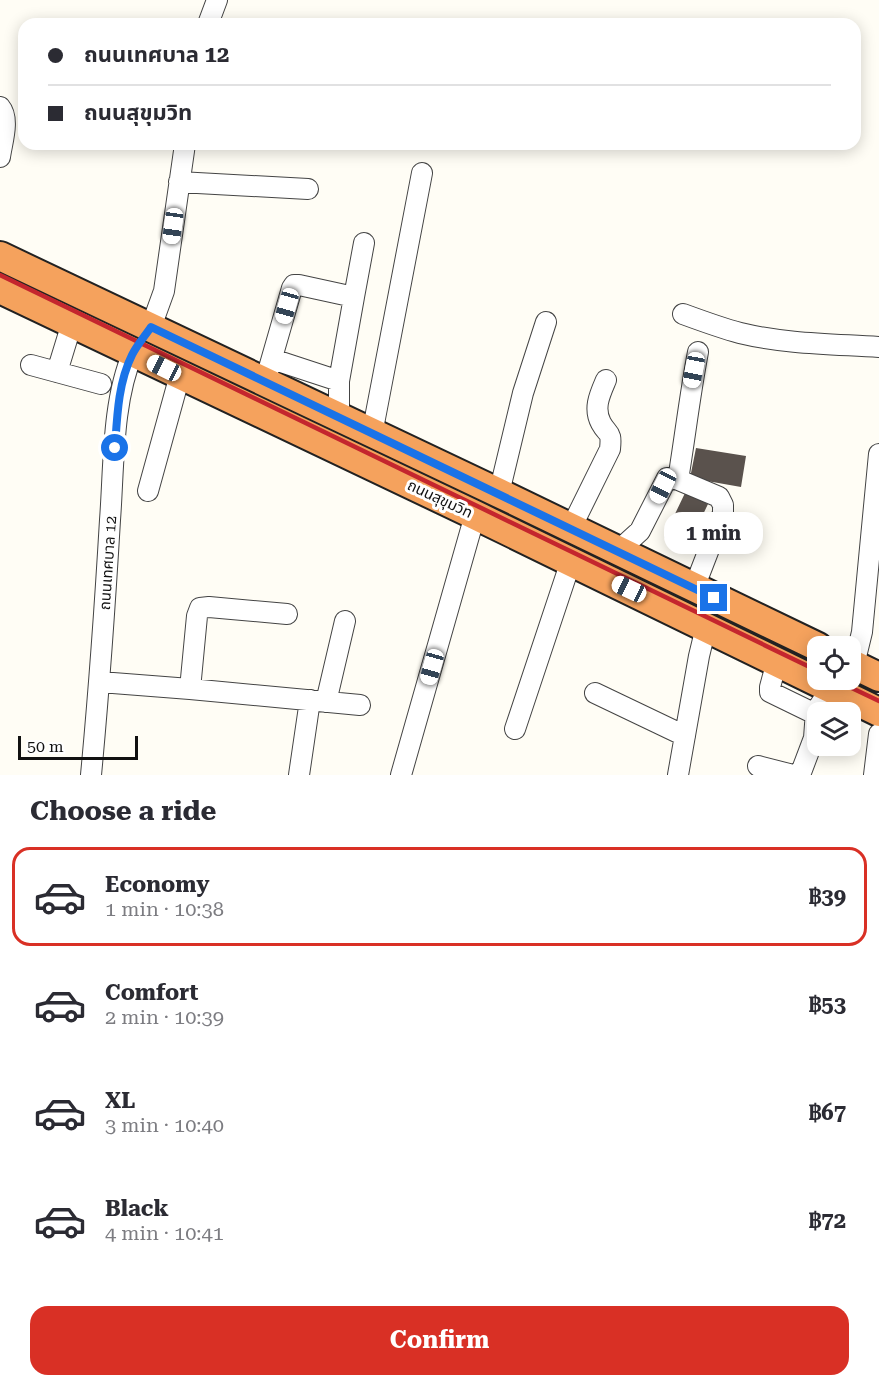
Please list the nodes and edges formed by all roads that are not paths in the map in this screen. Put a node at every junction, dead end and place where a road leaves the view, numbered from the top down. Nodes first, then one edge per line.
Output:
1 (217, 0) edge
2 (210, 18) edge
3 (0, 106) edge
4 (184, 150) edge
5 (0, 157) edge
6 (422, 173) dead end
7 (179, 182) junction
8 (308, 189) dead end
9 (364, 243) dead end
10 (0, 256) edge
11 (0, 289) edge
12 (354, 297) junction
13 (683, 314) dead end
14 (546, 322) dead end
15 (72, 323) junction
16 (151, 327) junction
17 (879, 347) edge
18 (698, 352) dead end
19 (133, 353) junction
20 (31, 365) dead end
21 (268, 371) junction
22 (57, 372) junction
23 (180, 375) junction
24 (606, 380) dead end
25 (339, 381) junction
26 (101, 384) dead end
27 (339, 418) junction
28 (372, 434) junction
29 (879, 454) edge
30 (678, 480) junction
31 (148, 490) dead end
32 (499, 493) junction
33 (475, 515) junction
34 (570, 528) junction
35 (618, 551) junction
36 (570, 561) junction
37 (694, 588) junction
38 (287, 614) dead end
39 (345, 621) dead end
40 (706, 627) junction
41 (807, 642) edge
42 (861, 668) edge
43 (100, 682) junction
44 (190, 689) junction
45 (595, 693) dead end
46 (824, 699) junction
47 (318, 701) junction
48 (360, 705) dead end
49 (879, 712) edge
50 (515, 729) dead end
51 (879, 734) edge
52 (685, 736) junction
53 (758, 766) dead end
54 (91, 775) edge
55 (299, 775) edge
56 (401, 775) edge
57 (678, 775) edge
58 (793, 775) edge
59 (800, 775) edge
60 (874, 775) edge

1 - 2 street
3 - 5 street
4 - 7 street
6 - 28 street
7 - 8 street
7 - 16 street
9 - 12 street
10 - 16 highway, ถนนสุขุมวิท
11 - 15 highway, ถนนสุขุมวิท
12 - 21 street
12 - 25 street
13 - 17 street
14 - 32 street
15 - 19 highway, ถนนสุขุมวิท
15 - 22 street
16 - 19 highway
16 - 21 highway, ถนนสุขุมวิท
18 - 30 street
19 - 23 highway, ถนนสุขุมวิท
19 - 43 street, ถนนเทศบาล 12
20 - 22 street
21 - 25 street
21 - 27 highway, ถนนสุขุมวิท
22 - 26 street
23 - 31 street
23 - 33 highway, ถนนสุขุมวิท
24 - 34 street
25 - 27 street
27 - 28 highway, ถนนสุขุมวิท
28 - 32 highway, ถนนสุขุมวิท
29 - 42 street
30 - 35 street
30 - 37 street
32 - 34 highway, ถนนสุขุมวิท
33 - 36 highway, ถนนสุขุมวิท
33 - 56 street
34 - 35 highway, ถนนสุขุมวิท
35 - 37 highway, ถนนสุขุมวิท
36 - 40 highway, ถนนสุขุมวิท
36 - 50 street
37 - 41 highway, ถนนสุขุมวิท
38 - 44 street
39 - 47 street
40 - 46 highway, ถนนสุขุมวิท
40 - 52 street
43 - 44 street
43 - 54 street, ถนนเทศบาล 12
44 - 47 street
45 - 52 street
46 - 49 highway, ถนนสุขุมวิท
46 - 59 street
47 - 48 street
47 - 55 street
51 - 60 street
52 - 57 street
53 - 58 street

